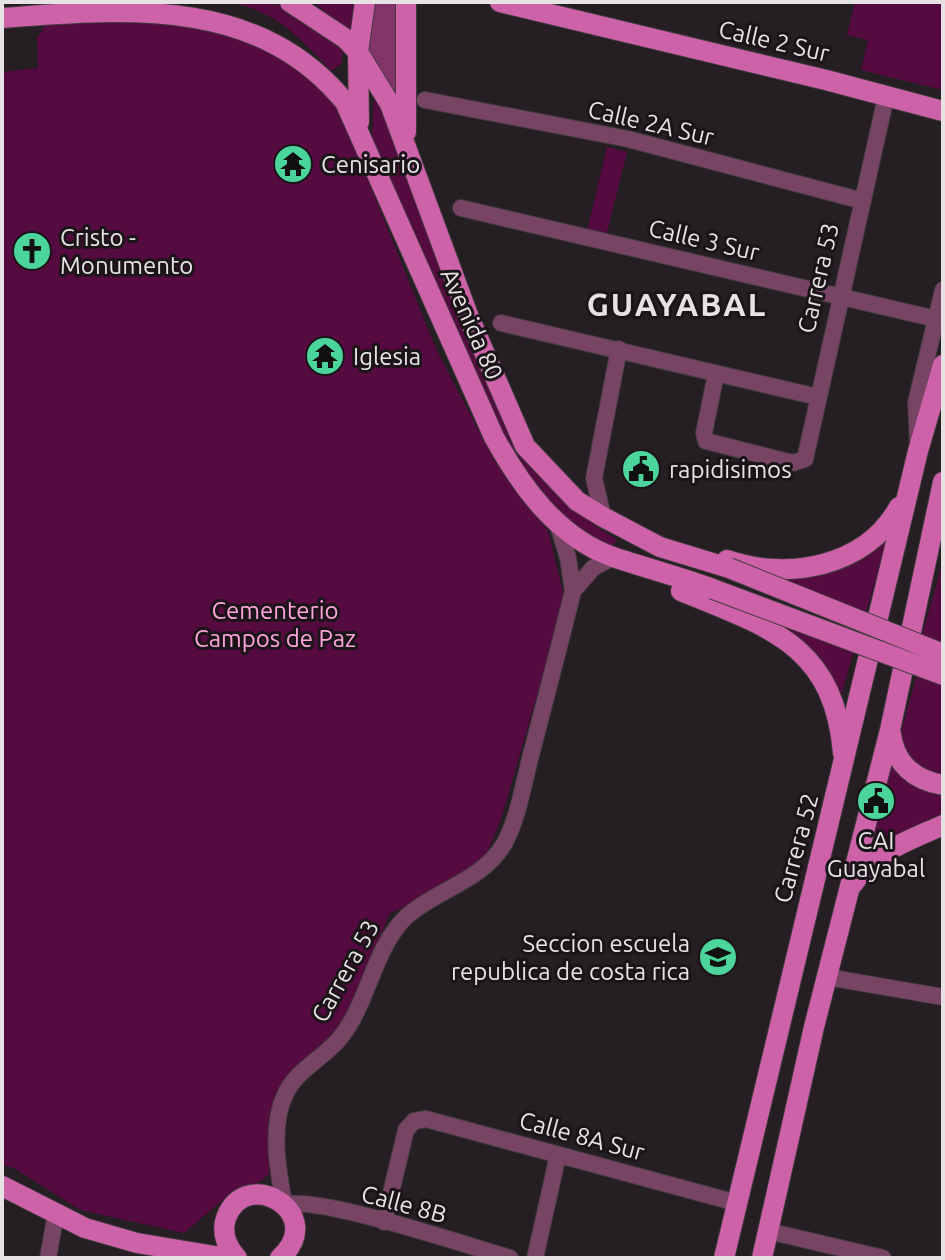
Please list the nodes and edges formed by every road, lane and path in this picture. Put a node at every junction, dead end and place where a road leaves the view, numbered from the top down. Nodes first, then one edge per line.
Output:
1 (290, 2) edge
2 (365, 2) edge
3 (406, 2) edge
4 (500, 2) edge
5 (526, 5) edge
6 (2, 18) edge
7 (352, 45) junction
8 (328, 77) junction
9 (886, 97) junction
10 (425, 100) dead end
11 (943, 111) edge
12 (359, 130) junction
13 (405, 140) junction
14 (863, 201) junction
15 (461, 208) dead end
16 (943, 290) edge
17 (841, 297) junction
18 (936, 319) junction
19 (501, 323) dead end
20 (619, 349) junction
21 (943, 365) edge
22 (716, 374) junction
23 (818, 397) junction
24 (918, 451) junction
25 (943, 482) edge
26 (909, 490) junction
27 (611, 521) junction
28 (557, 522) junction
29 (943, 554) edge
30 (613, 557) junction
31 (923, 574) junction
32 (573, 591) junction
33 (943, 654) edge
34 (943, 675) edge
35 (890, 730) junction
36 (841, 779) junction
37 (943, 785) edge
38 (943, 825) edge
39 (847, 894) junction
40 (827, 977) junction
41 (943, 997) edge
42 (558, 1155) junction
43 (2, 1186) edge
44 (279, 1201) junction
45 (737, 1203) junction
46 (56, 1213) junction
47 (384, 1222) junction
48 (224, 1225) junction
49 (768, 1231) junction
50 (295, 1249) edge
51 (135, 1250) edge
52 (196, 1252) junction
53 (48, 1258) edge
54 (227, 1258) edge
55 (237, 1258) edge
56 (280, 1258) edge
57 (510, 1258) edge
58 (535, 1258) edge
59 (724, 1258) edge
60 (762, 1258) edge
61 (883, 1258) edge

1 - 7 main road, Avenida 80
2 - 7 main road
3 - 13 main road
4 - 5 main road, Calle 2 Sur
5 - 9 main road, Calle 2 Sur
6 - 8 main road, Avenida 80
7 - 8 main road
7 - 12 main road
7 - 13 main road, Avenida 80
8 - 12 main road, Avenida 80
9 - 11 main road, Calle 2 Sur
9 - 14 street, Carrera 53
10 - 14 street, Calle 2A Sur
12 - 28 main road, Avenida 80
13 - 27 main road, Avenida 80
14 - 17 street, Carrera 53
15 - 17 street, Calle 3 Sur
16 - 18 street, Carrera 52
17 - 18 street, Calle 3 Sur
17 - 23 street, Carrera 53
18 - 24 street, Carrera 52
19 - 20 street
20 - 22 street
20 - 27 street
21 - 24 main road, Carrera 52
22 - 23 street
22 - 23 street, Carrera 53
24 - 26 main road, Carrera 52
25 - 31 main road
26 - 27 main road
26 - 36 main road, Carrera 52
27 - 33 main road, Avenida 80, bridge
28 - 30 main road, Avenida 80
28 - 32 street, Carrera 53
29 - 31 main road
30 - 32 street
30 - 34 main road, Avenida 80, bridge
30 - 36 main road
31 - 35 main road
32 - 44 street, Carrera 53
35 - 37 main road
35 - 39 main road
36 - 45 main road, Carrera 52
38 - 39 main road
39 - 40 main road
40 - 41 street
40 - 49 main road
42 - 45 street, Calle 8A Sur
42 - 47 street, Calle 8A Sur
42 - 58 street
43 - 46 main road
44 - 47 street, Calle 8B
44 - 48 main road
44 - 50 main road
45 - 59 main road, Carrera 52
46 - 51 main road
46 - 53 street
47 - 57 street, Calle 8B
48 - 52 main road
48 - 55 main road
49 - 60 main road
49 - 61 street
50 - 56 main road
51 - 52 main road
52 - 54 main road

